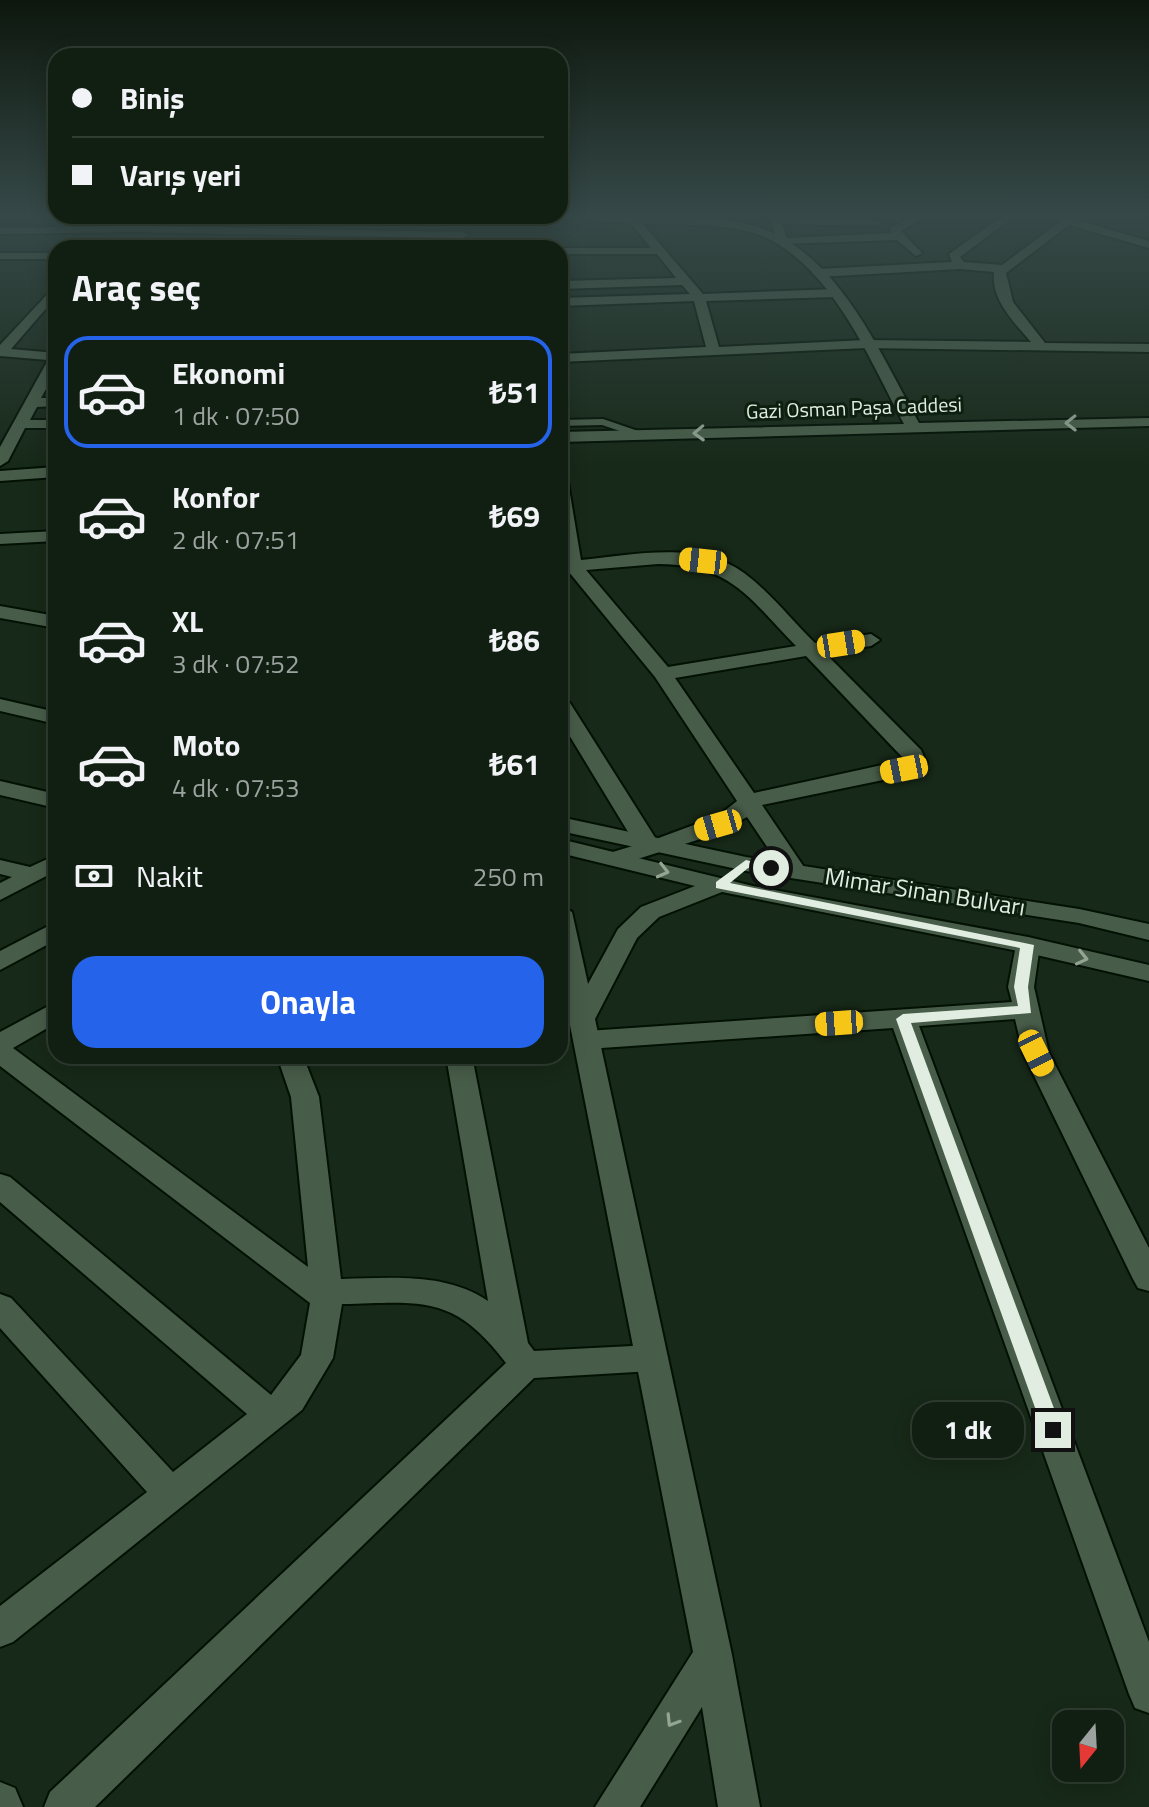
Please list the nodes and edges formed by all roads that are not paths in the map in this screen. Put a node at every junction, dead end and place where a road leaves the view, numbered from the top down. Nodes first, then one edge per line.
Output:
1 (47, 299) edge
2 (634, 299) edge
3 (700, 299) edge
4 (840, 299) edge
5 (1005, 299) edge
6 (568, 302) edge
7 (866, 344) junction
8 (1040, 345) junction
9 (1149, 348) edge
10 (0, 352) edge
11 (714, 352) junction
12 (48, 357) edge
13 (568, 358) edge
14 (48, 373) edge
15 (48, 402) edge
16 (32, 403) junction
17 (1149, 422) edge
18 (568, 423) edge
19 (21, 424) junction
20 (48, 424) edge
21 (913, 426) junction
22 (641, 435) junction
23 (568, 437) edge
24 (1149, 437) edge
25 (568, 451) edge
26 (48, 460) edge
27 (0, 462) edge
28 (48, 473) edge
29 (0, 476) edge
30 (568, 534) edge
31 (0, 539) edge
32 (48, 539) edge
33 (573, 566) junction
34 (0, 612) edge
35 (48, 621) edge
36 (871, 640) dead end
37 (810, 649) junction
38 (663, 674) junction
39 (0, 690) edge
40 (48, 701) edge
41 (0, 705) edge
42 (48, 716) edge
43 (568, 716) edge
44 (0, 788) edge
45 (48, 799) edge
46 (749, 801) junction
47 (568, 826) edge
48 (648, 845) junction
49 (568, 848) edge
50 (614, 859) junction
51 (746, 864) junction
52 (0, 867) edge
53 (48, 867) edge
54 (796, 873) junction
55 (33, 875) junction
56 (720, 885) junction
57 (0, 893) edge
58 (1149, 932) edge
59 (48, 935) edge
60 (1028, 945) junction
61 (0, 962) edge
62 (568, 966) edge
63 (1149, 973) edge
64 (1026, 1010) junction
65 (48, 1016) edge
66 (903, 1019) junction
67 (576, 1020) edge
68 (0, 1044) edge
69 (0, 1052) edge
70 (293, 1064) edge
71 (461, 1064) edge
72 (0, 1185) edge
73 (1149, 1279) edge
74 (327, 1295) junction
75 (0, 1307) edge
76 (519, 1357) junction
77 (652, 1358) junction
78 (271, 1415) junction
79 (171, 1494) junction
80 (0, 1629) edge
81 (713, 1655) junction
82 (1149, 1694) edge
83 (65, 1807) edge
84 (616, 1807) edge
85 (739, 1807) edge

1 - 10 street
2 - 6 street
3 - 11 street
4 - 7 street
5 - 8 street
7 - 8 street
7 - 11 street
7 - 21 street
8 - 9 street
10 - 12 street
11 - 13 street
14 - 16 street
15 - 16 street
16 - 19 street
17 -> 21 street, Gazi Osman Paşa Caddesi
18 - 22 lane
19 - 20 street
19 - 27 street
21 -> 22 street, Gazi Osman Paşa Caddesi
22 - 23 street, Gazi Osman Paşa Caddesi
24 - 25 street, Gazi Osman Paşa Caddesi
26 - 27 street
28 - 29 street
30 - 33 street
31 - 32 street
33 - 37 street
33 - 38 street
34 - 35 street
36 - 37 street
37 - 38 street
37 - 46 street
38 - 46 street
39 - 40 street
41 - 42 street
43 - 48 street
44 - 45 street
46 - 48 street
46 - 54 street
47 - 48 street, Mimar Sinan Bulvarı
48 - 50 street
48 - 51 street, Mimar Sinan Bulvarı
49 - 50 street, Mimar Sinan Bulvarı
50 -> 56 street, Mimar Sinan Bulvarı
51 - 54 street, Mimar Sinan Bulvarı
51 - 56 street
52 - 55 street
53 - 55 street
54 - 58 street, Mimar Sinan Bulvarı
55 - 57 street
56 - 60 street, Mimar Sinan Bulvarı
56 - 67 street
59 - 61 street
60 -> 63 street, Mimar Sinan Bulvarı
60 - 64 street
62 - 67 street
64 - 66 street
64 - 73 street
65 - 68 street
66 - 67 street
66 - 82 street
67 - 77 street
69 - 74 street
70 - 74 street
71 - 76 street
72 - 78 street
74 - 76 street
74 - 78 street
75 - 79 street
76 - 77 street
76 - 83 street
77 - 81 street
78 - 79 street
79 - 80 street
81 -> 84 street
81 - 85 street

